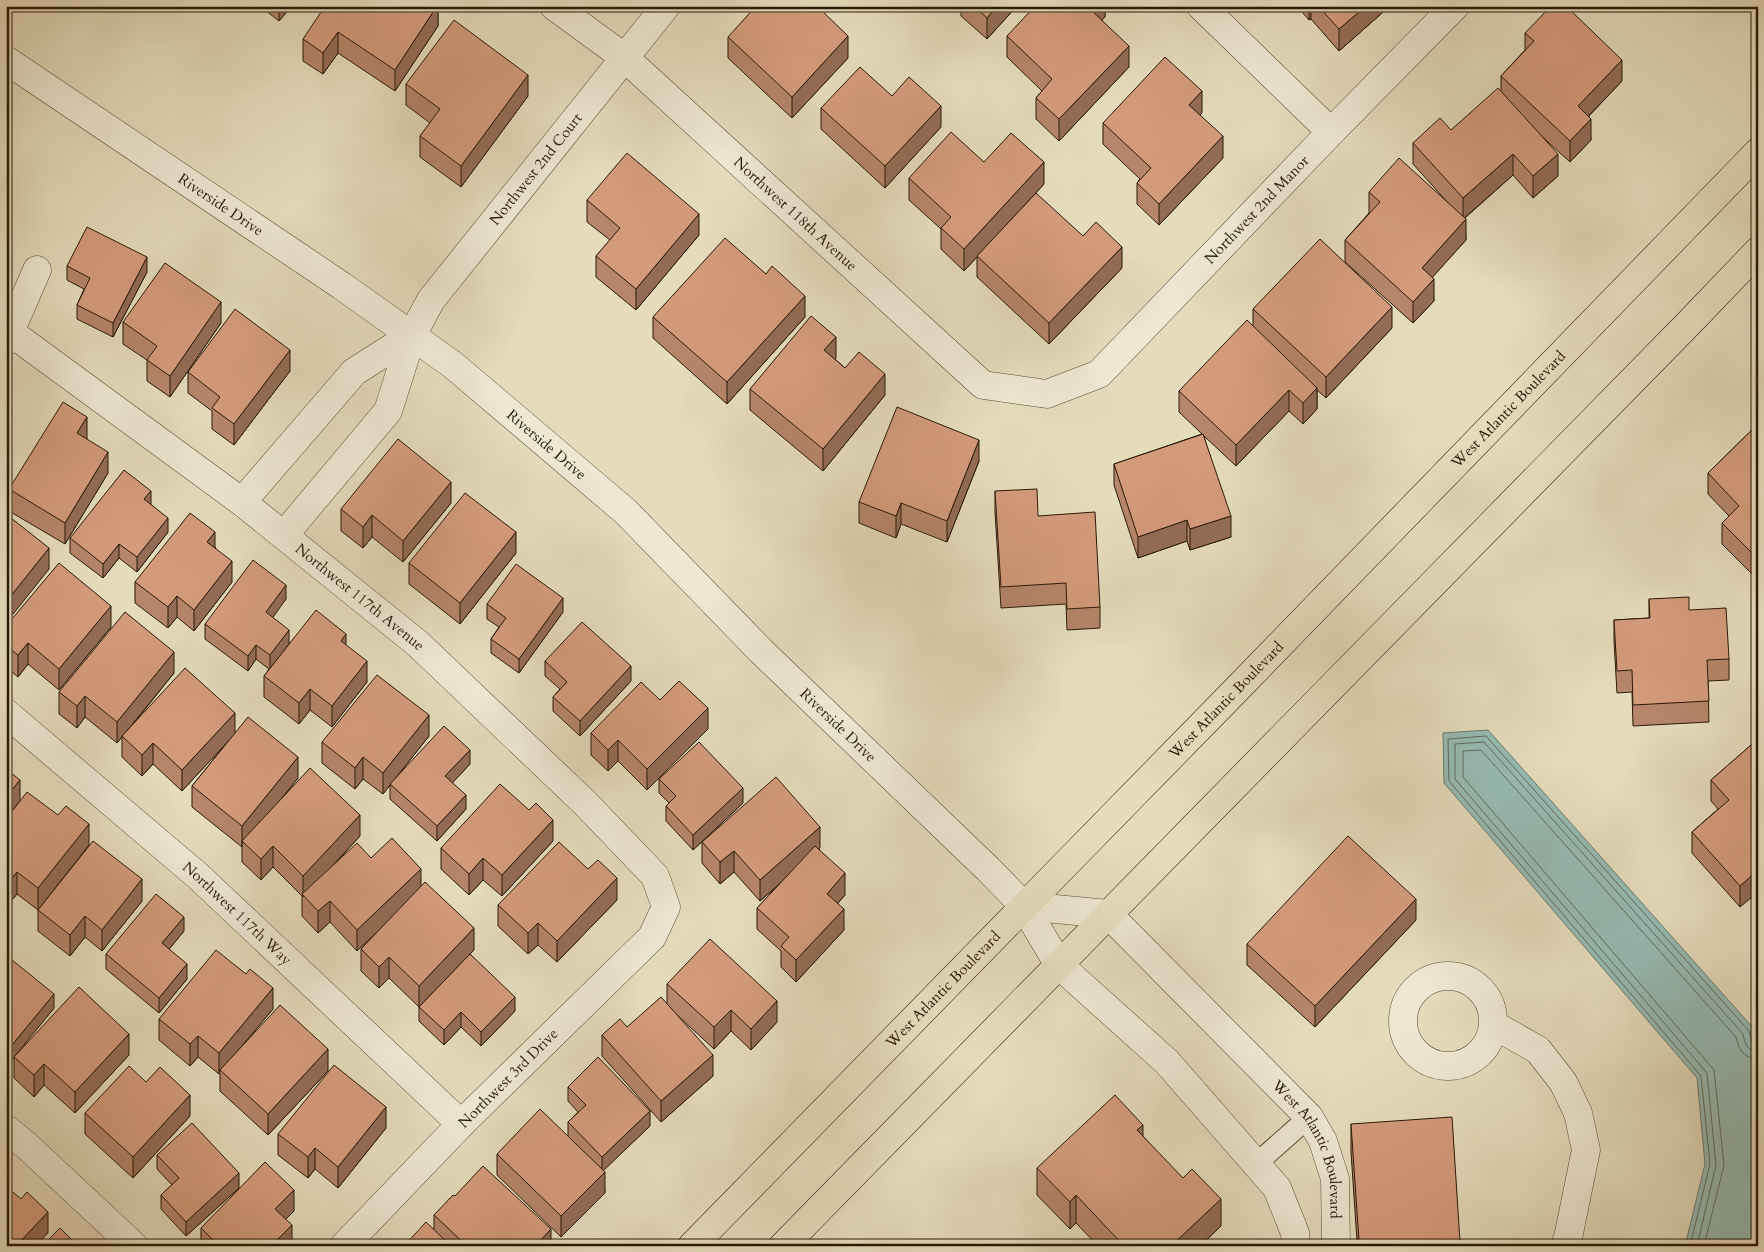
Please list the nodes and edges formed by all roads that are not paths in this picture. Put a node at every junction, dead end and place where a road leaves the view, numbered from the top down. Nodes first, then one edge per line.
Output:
1 (554, 6) edge
2 (666, 6) edge
3 (1201, 6) edge
4 (1455, 6) edge
5 (625, 58) junction
6 (6, 60) edge
7 (1330, 132) junction
8 (1758, 152) edge
9 (1758, 251) edge
10 (37, 270) dead end
11 (412, 336) junction
12 (8, 337) edge
13 (1047, 394) joint
14 (242, 502) junction
15 (284, 535) junction
16 (6, 712) edge
17 (1024, 906) junction
18 (666, 907) joint
19 (1108, 914) junction
20 (1059, 965) junction
21 (1494, 1025) dead end
22 (1309, 1117) junction
23 (461, 1124) junction
24 (6, 1129) edge
25 (1256, 1164) junction
26 (134, 1246) edge
27 (344, 1246) edge
28 (692, 1246) edge
29 (783, 1246) edge
30 (1296, 1246) edge
31 (1336, 1246) edge
32 (1565, 1246) edge

1 - 5 street, Northwest 118th Avenue
2 - 5 street, Northwest 2nd Court
3 - 7 street
4 - 7 street, Northwest 2nd Manor
5 - 11 street, Northwest 2nd Court
5 - 13 street, Northwest 118th Avenue
6 - 11 street, Riverside Drive
7 - 13 street, Northwest 2nd Manor
8 - 17 main road, West Atlantic Boulevard
9 - 19 main road
10 - 12 street
11 - 14 street
11 - 15 street, Northwest 2nd Court
11 - 17 street, Riverside Drive
12 - 14 street, Northwest 117th Avenue
14 - 15 street, Northwest 117th Avenue
15 - 18 street, Northwest 117th Avenue
16 - 23 street, Northwest 117th Way
17 - 19 street
17 - 20 street, Riverside Drive
17 - 28 main road, West Atlantic Boulevard
18 - 23 street, Northwest 3rd Drive
19 - 20 main road
19 - 22 street, West Atlantic Boulevard
20 - 25 street
20 - 29 main road
21 - 32 street
22 - 25 lane
22 - 31 street, West Atlantic Boulevard
23 - 27 street, Northwest 3rd Drive
24 - 26 street
25 - 30 street

